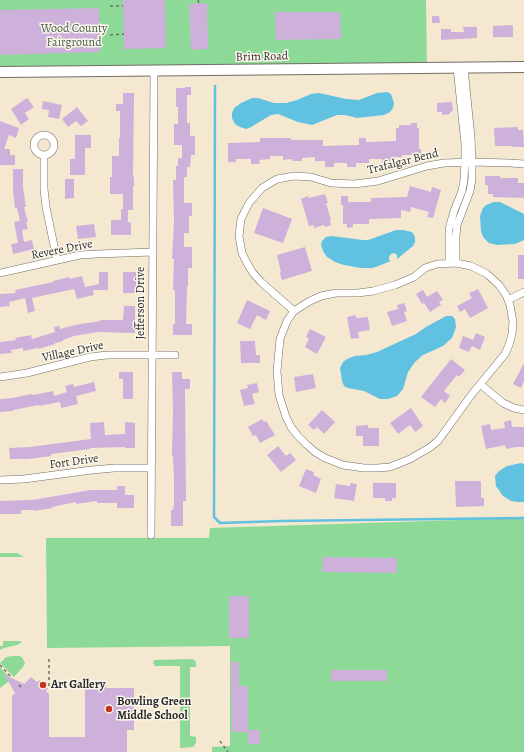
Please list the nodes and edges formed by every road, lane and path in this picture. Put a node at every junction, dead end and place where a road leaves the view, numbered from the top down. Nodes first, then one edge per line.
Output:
1 (198, 0) edge
2 (199, 3) dead end
3 (110, 6) dead end
4 (123, 6) dead end
5 (124, 34) dead end
6 (110, 35) dead end
7 (524, 67) edge
8 (461, 68) junction
9 (154, 71) junction
10 (0, 72) edge
11 (44, 155) dead end
12 (469, 162) junction
13 (524, 164) edge
14 (153, 252) junction
15 (57, 260) junction
16 (453, 263) junction
17 (0, 273) edge
18 (524, 292) edge
19 (508, 300) junction
20 (294, 312) junction
21 (152, 355) junction
22 (175, 355) dead end
23 (0, 377) edge
24 (480, 384) junction
25 (524, 410) edge
26 (151, 468) junction
27 (0, 480) edge
28 (151, 535) dead end
29 (49, 659) dead end
30 (0, 665) edge
31 (12, 678) dead end
32 (49, 686) dead end
33 (220, 741) dead end
34 (228, 752) edge

1 - 2 path
3 - 4 path
5 - 6 path
7 - 8 street, Brim Road
8 - 9 street, Brim Road
8 - 12 street
9 - 10 street, Brim Road
9 - 14 street, Jefferson Drive
11 - 15 street
12 - 13 street, Trafalgar Bend
12 - 16 street
12 - 20 street, Trafalgar Bend
14 - 15 street, Revere Drive
14 - 21 street, Jefferson Drive
15 - 17 street, Revere Drive
16 - 19 street
16 - 20 street
18 - 19 street
19 - 24 street
20 - 24 street
21 - 22 street, Village Drive
21 - 23 street, Village Drive
21 - 26 street, Jefferson Drive
24 - 25 street
26 - 27 street, Fort Drive
26 - 28 street, Jefferson Drive
29 - 32 path
30 - 31 path
33 - 34 path

